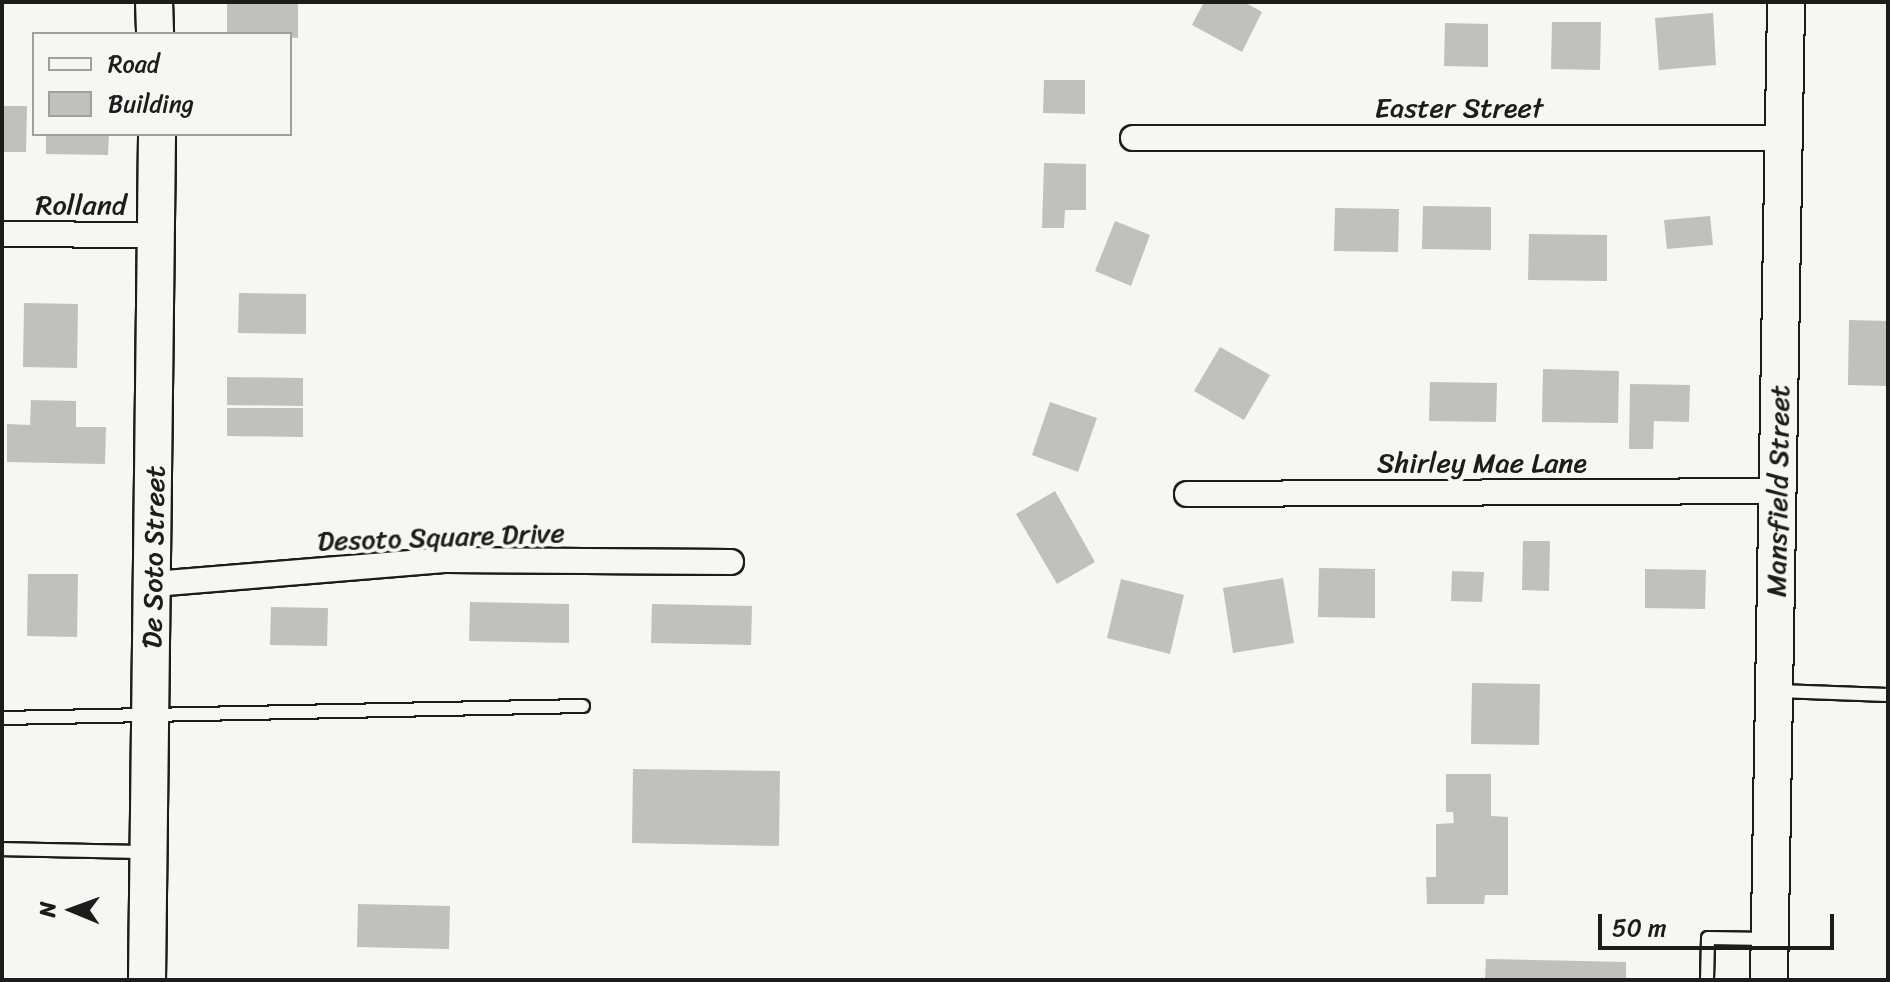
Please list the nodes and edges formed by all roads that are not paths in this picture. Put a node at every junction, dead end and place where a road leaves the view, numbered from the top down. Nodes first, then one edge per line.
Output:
1 (154, 2) edge
2 (1786, 2) edge
3 (155, 32) edge
4 (157, 136) edge
5 (1133, 138) dead end
6 (1784, 138) junction
7 (2, 234) edge
8 (159, 235) junction
9 (1777, 491) junction
10 (1187, 494) dead end
11 (731, 562) dead end
12 (154, 584) junction
13 (1774, 691) junction
14 (1888, 695) edge
15 (583, 706) dead end
16 (151, 712) junction
17 (2, 718) edge
18 (2, 849) edge
19 (149, 852) junction
20 (1770, 939) junction
21 (147, 980) edge
22 (1707, 980) edge
23 (1769, 980) edge

1 - 3 street
2 - 6 street, Mansfield Street
4 - 8 street, De Soto Street
5 - 6 street, Easter Street
6 - 9 street, Mansfield Street
7 - 8 street, Rolland
8 - 12 street, De Soto Street
9 - 10 street, Shirley Mae Lane
9 - 13 street, Mansfield Street
11 - 12 street, Desoto Square Drive
12 - 16 street, De Soto Street
13 - 14 lane
13 - 20 street, Mansfield Street
15 - 16 lane
16 - 17 lane
16 - 19 street, De Soto Street
18 - 19 lane
19 - 21 street, De Soto Street
20 - 22 lane
20 - 23 street, Mansfield Street

